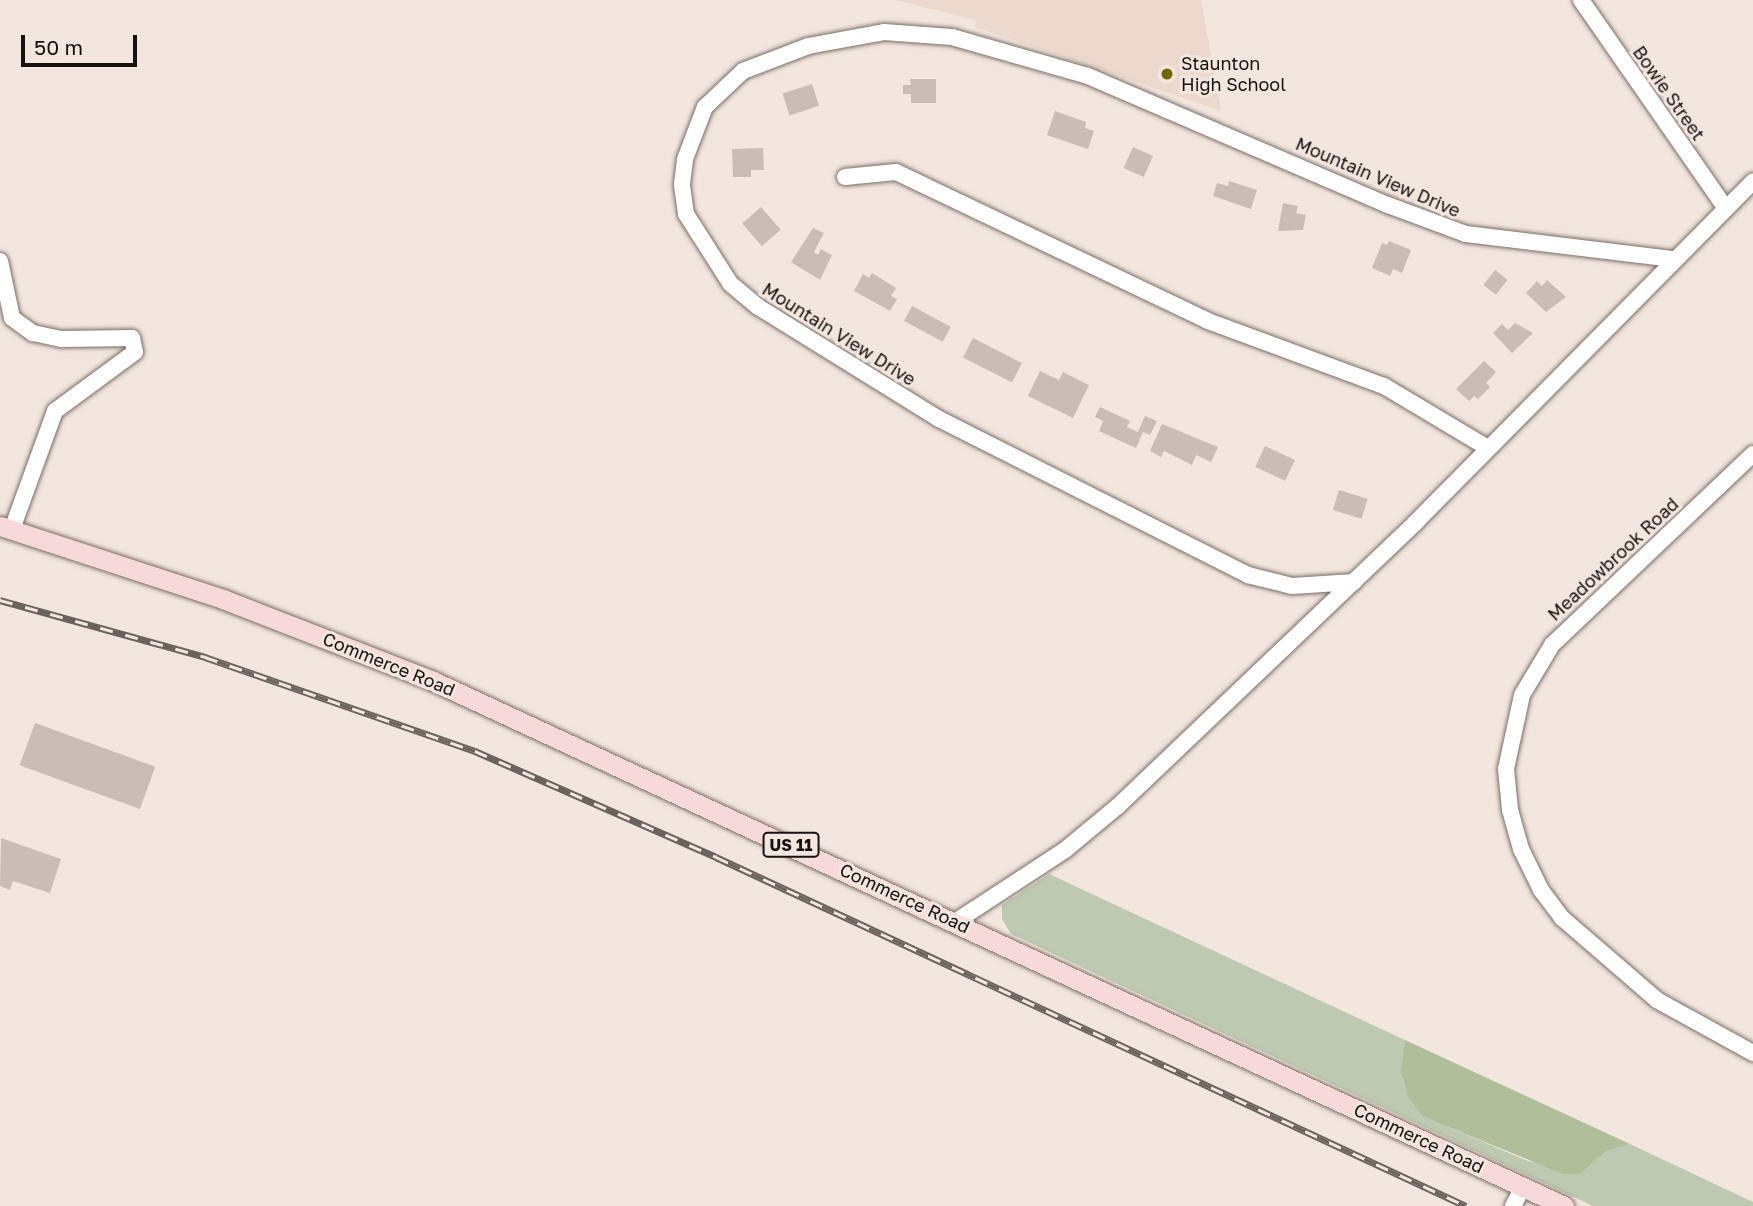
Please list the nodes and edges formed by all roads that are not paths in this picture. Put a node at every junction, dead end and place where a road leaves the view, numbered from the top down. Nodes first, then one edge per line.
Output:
1 (1581, 0) edge
2 (845, 177) dead end
3 (1753, 182) edge
4 (1726, 208) junction
5 (1673, 259) junction
6 (0, 261) edge
7 (1488, 448) junction
8 (1753, 454) edge
9 (6, 528) edge
10 (1354, 582) junction
11 (956, 922) junction
12 (1753, 1053) edge
13 (1523, 1187) junction
14 (1513, 1206) edge
15 (1564, 1206) edge

1 - 4 street, Bowie Street
2 - 7 street
3 - 4 street
4 - 5 street
5 - 7 street
5 - 10 street, Mountain View Drive
6 - 9 street
7 - 10 street
8 - 12 street, Meadowbrook Road
9 - 11 main road, Commerce Road / US 11
10 - 11 street
11 - 13 main road, Commerce Road / US 11
13 - 14 street
13 - 15 main road, Commerce Road / US 11

